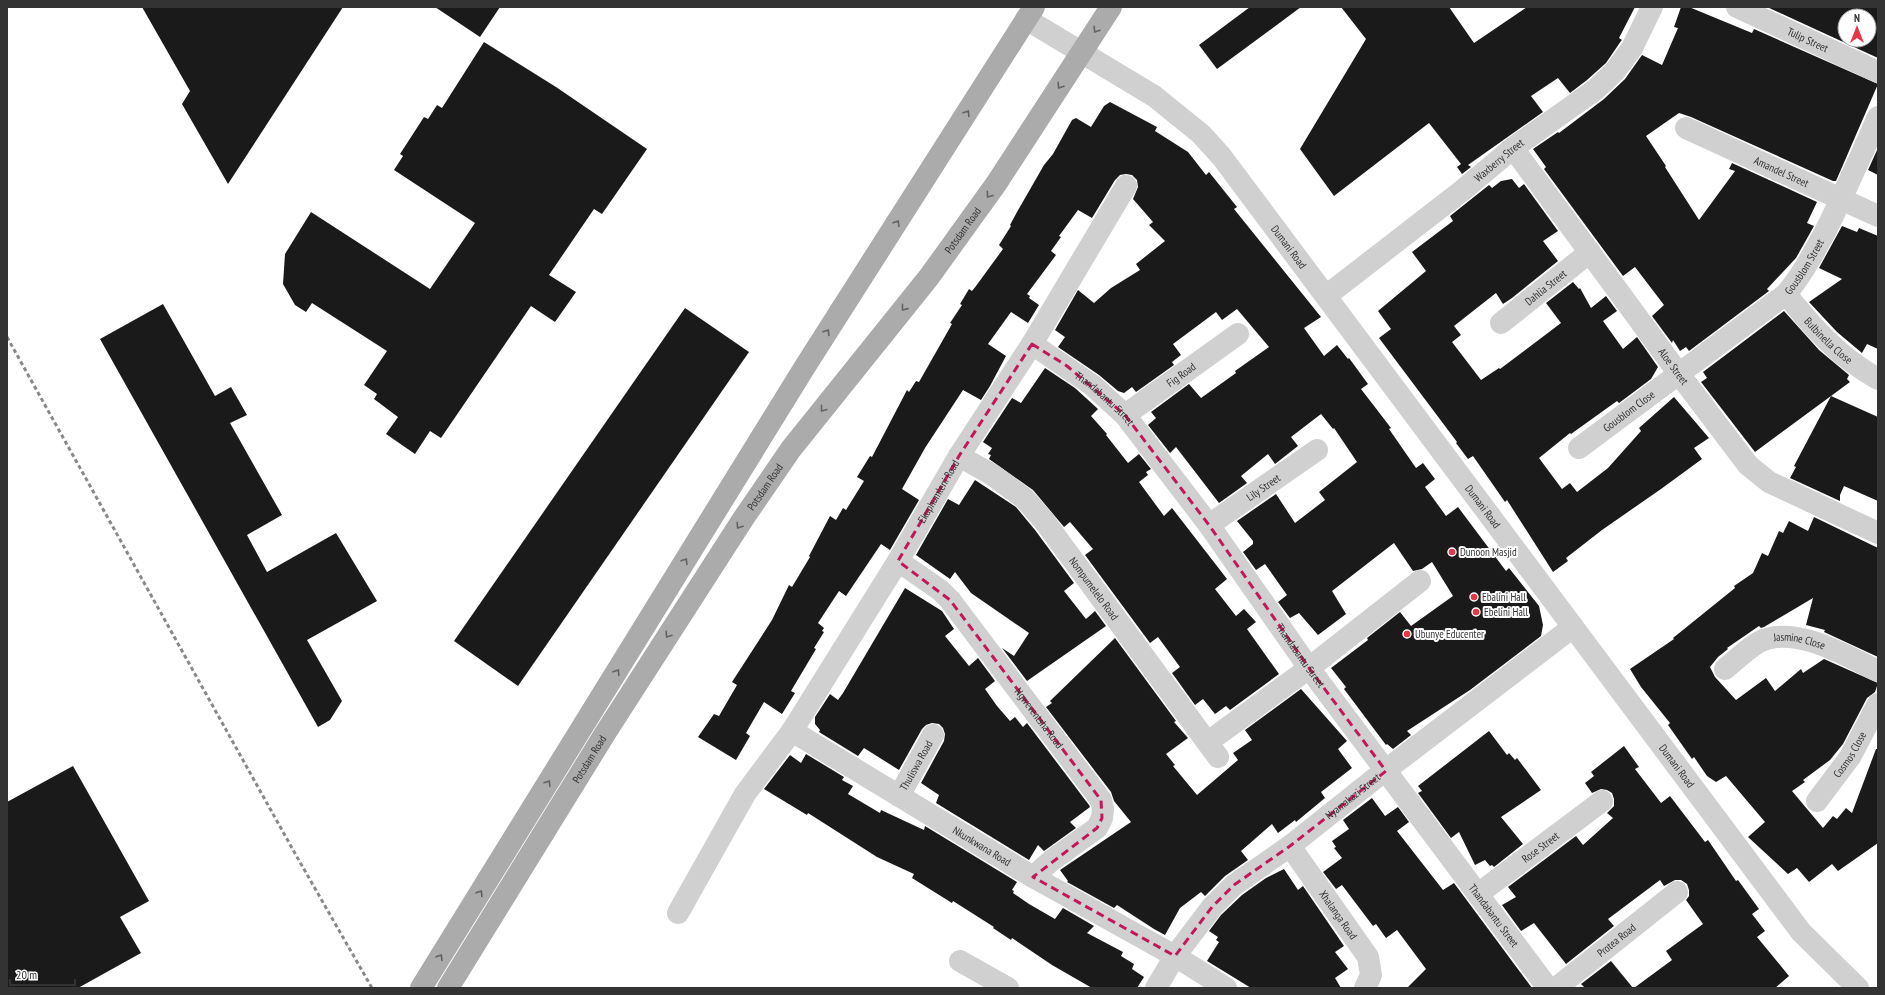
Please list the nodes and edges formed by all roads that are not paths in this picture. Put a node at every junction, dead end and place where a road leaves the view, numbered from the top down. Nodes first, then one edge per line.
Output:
1 (1111, 7) edge
2 (1652, 7) edge
3 (1737, 7) edge
4 (1030, 13) edge
5 (1081, 54) junction
6 (1878, 72) edge
7 (1878, 118) edge
8 (1686, 128) dead end
9 (1513, 148) junction
10 (1126, 186) dead end
11 (1842, 198) junction
12 (1878, 216) edge
13 (1590, 252) junction
14 (1786, 294) junction
15 (1326, 296) junction
16 (1501, 323) dead end
17 (1238, 334) dead end
18 (1032, 344) junction
19 (1679, 374) junction
20 (1878, 379) edge
21 (1125, 415) junction
22 (1579, 448) dead end
23 (1317, 450) dead end
24 (959, 456) junction
25 (1209, 525) junction
26 (1878, 533) edge
27 (898, 561) junction
28 (1420, 581) dead end
29 (1573, 627) junction
30 (1309, 668) junction
31 (1725, 669) dead end
32 (1878, 671) edge
33 (1878, 704) edge
34 (792, 731) junction
35 (933, 735) dead end
36 (1386, 771) junction
37 (899, 796) junction
38 (1602, 801) dead end
39 (1817, 801) dead end
40 (1290, 846) junction
41 (1033, 877) junction
42 (1677, 892) dead end
43 (1478, 894) junction
44 (678, 913) dead end
45 (1175, 956) junction
46 (960, 961) dead end
47 (421, 988) edge
48 (448, 988) edge
49 (1008, 988) edge
50 (1156, 988) edge
51 (1226, 988) edge
52 (1365, 988) edge
53 (1548, 988) edge
54 (1556, 988) edge
55 (1858, 988) edge

1 -> 5 main road, Potsdam Road
2 - 9 street, Waxberry Street
3 - 6 street, Tulip Street
4 - 5 street, Dumani Road
47 -> 4 main road, Potsdam Road
5 - 15 street, Dumani Road
5 -> 48 main road, Potsdam Road
7 - 11 street, Gousblom Street
8 - 11 street, Amandel Street
9 - 13 street, Aloe Street
9 - 15 street, Waxberry Street
10 - 18 street, Ekuphumleni Road
11 - 12 street, Amandel Street
11 - 14 street, Gousblom Street
13 - 16 street, Dahlia Street
13 - 19 street, Aloe Street
14 - 19 street, Gousblom Street
14 - 20 street, Bulbinella Close
15 - 29 street, Dumani Road
17 - 21 street, Fig Road
18 - 21 street, Thandabantu Street
18 - 24 street, Ekuphumleni Road
19 - 22 street, Gousblom Close
19 - 26 street, Aloe Street
21 - 25 street, Thandabantu Street
23 - 25 street, Lily Street
24 - 27 street, Ekuphumleni Road
24 - 30 street, Nompumelelo Road
25 - 30 street, Thandabantu Street
27 - 34 street, Ekuphumleni Road
27 - 41 street, Ngweventsha Road
28 - 30 street, Nompumelelo Road
29 - 36 street, Nyamakazi Street
29 - 55 street, Dumani Road
30 - 36 street, Thandabantu Street
31 - 32 street, Jasmine Close
33 - 39 street, Cosmos Close
34 - 37 street, Nkunkwana Road
34 - 44 street, Ekuphumleni Road
35 - 37 street, Thuliswa Road
36 - 40 street, Nyamakazi Street
36 - 43 street, Thandabantu Street
37 - 41 street, Nkunkwana Road
38 - 43 street, Rose Street
40 - 45 street, Nyamakazi Street
40 - 52 street, Xhalanga Road
41 - 45 street, Nkunkwana Road
42 - 54 street, Protea Road
43 - 53 street, Thandabantu Street
45 - 50 street, Nyamakazi Street
45 - 51 street
46 - 49 street

